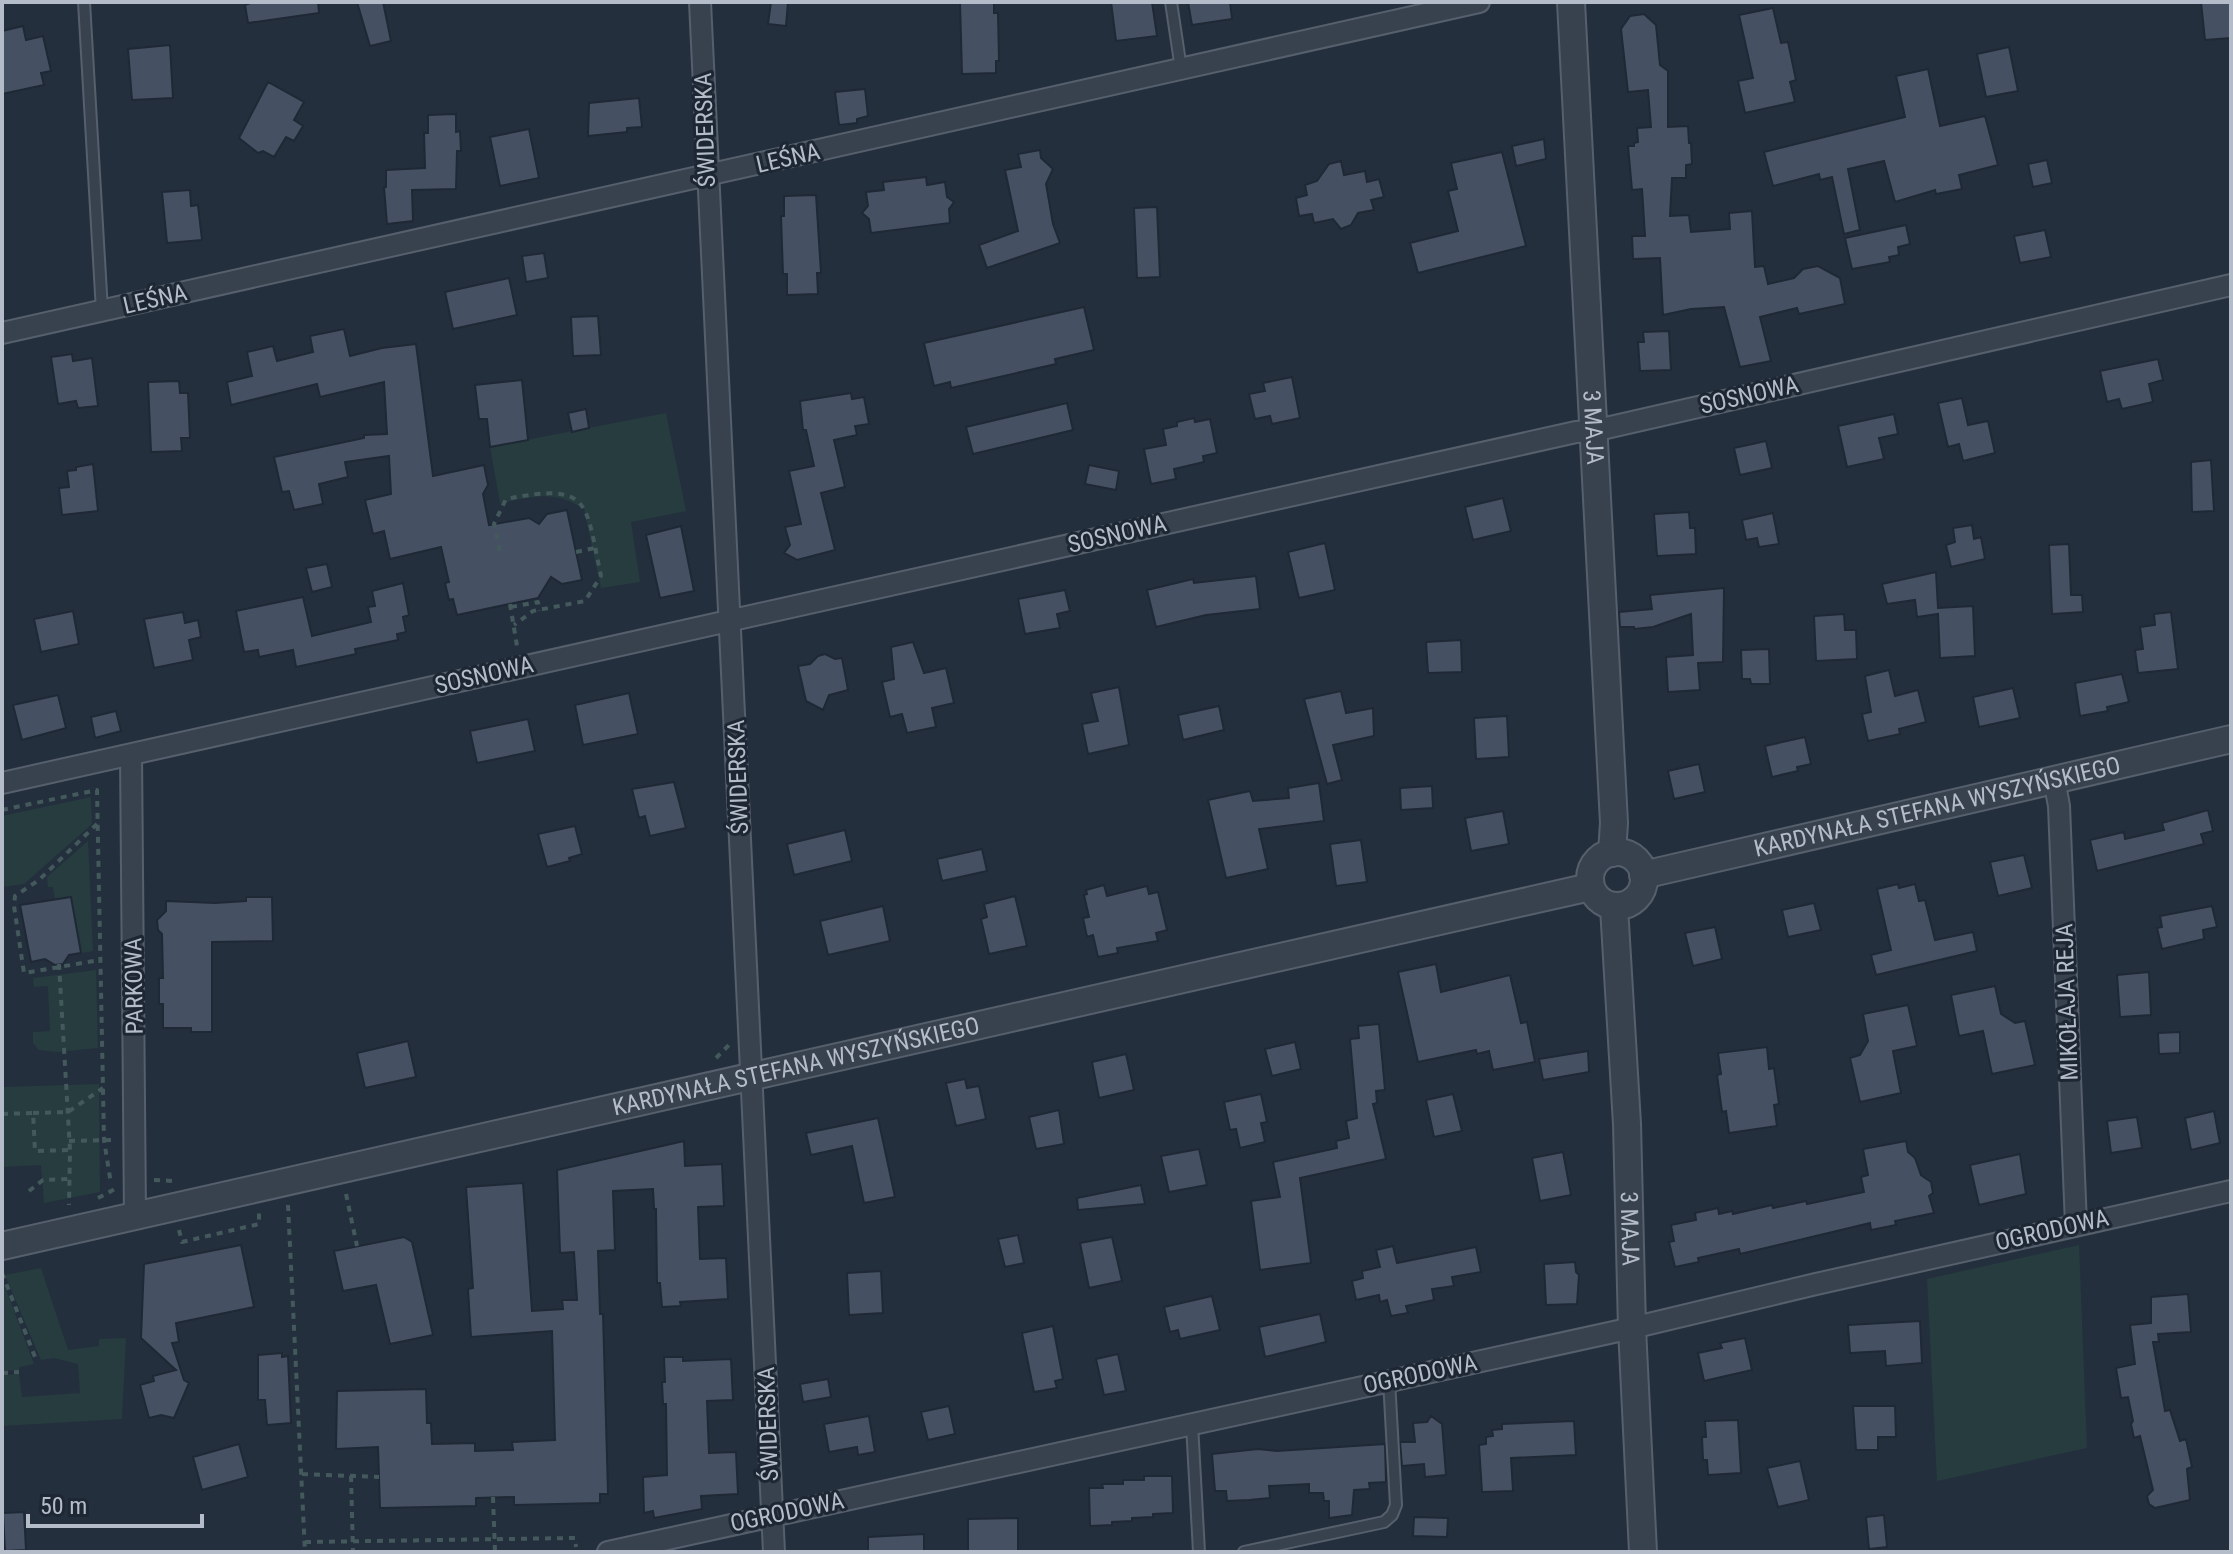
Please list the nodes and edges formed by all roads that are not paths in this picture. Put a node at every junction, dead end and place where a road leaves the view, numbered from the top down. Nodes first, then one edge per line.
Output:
1 (84, 2) edge
2 (700, 2) edge
3 (1171, 2) edge
4 (1479, 2) edge
5 (1571, 2) edge
6 (1181, 69) junction
7 (707, 176) junction
8 (2231, 285) edge
9 (102, 311) junction
10 (2, 333) edge
11 (1593, 431) junction
12 (730, 620) junction
13 (2231, 739) edge
14 (131, 755) junction
15 (2054, 779) junction
16 (2, 783) edge
17 (1612, 853) junction
18 (1643, 875) junction
19 (1590, 887) junction
20 (1614, 907) junction
21 (753, 1076) junction
22 (2231, 1191) edge
23 (135, 1217) junction
24 (2076, 1225) junction
25 (2, 1246) edge
26 (1632, 1328) junction
27 (1389, 1380) junction
28 (1192, 1424) junction
29 (772, 1516) junction
30 (608, 1552) edge
31 (774, 1552) edge
32 (1199, 1552) edge
33 (1244, 1552) edge
34 (1643, 1552) edge

1 - 9 lane
2 - 7 street, ŚWIDERSKA
3 - 6 lane
4 - 6 street, LEŚNA
5 - 11 street, 3 MAJA
6 - 7 street, LEŚNA
7 - 9 street, LEŚNA
7 - 12 street, ŚWIDERSKA
8 - 11 street, SOSNOWA
9 - 10 street, LEŚNA
11 - 12 street, SOSNOWA
11 - 17 street, 3 MAJA
12 - 14 street, SOSNOWA
12 - 21 street, ŚWIDERSKA
13 - 15 street, KARDYNAŁA STEFANA WYSZYŃSKIEGO
14 - 16 street, SOSNOWA
14 - 23 street, PARKOWA
15 - 18 street, KARDYNAŁA STEFANA WYSZYŃSKIEGO
15 - 24 street, MIKOŁAJA REJA
17 - 18 street
17 - 19 street
18 - 20 street
19 - 20 street
19 - 21 street, KARDYNAŁA STEFANA WYSZYŃSKIEGO
20 - 26 street, 3 MAJA
21 - 23 street, KARDYNAŁA STEFANA WYSZYŃSKIEGO
21 - 29 street, ŚWIDERSKA
22 - 24 street, OGRODOWA
23 - 25 street, KARDYNAŁA STEFANA WYSZYŃSKIEGO
24 - 26 street, OGRODOWA
26 - 27 street, OGRODOWA
26 - 34 street, 3 MAJA
27 - 28 street, OGRODOWA
27 - 33 lane
28 - 29 street, OGRODOWA
28 - 32 lane
29 - 30 street, OGRODOWA
29 - 31 street, ŚWIDERSKA

